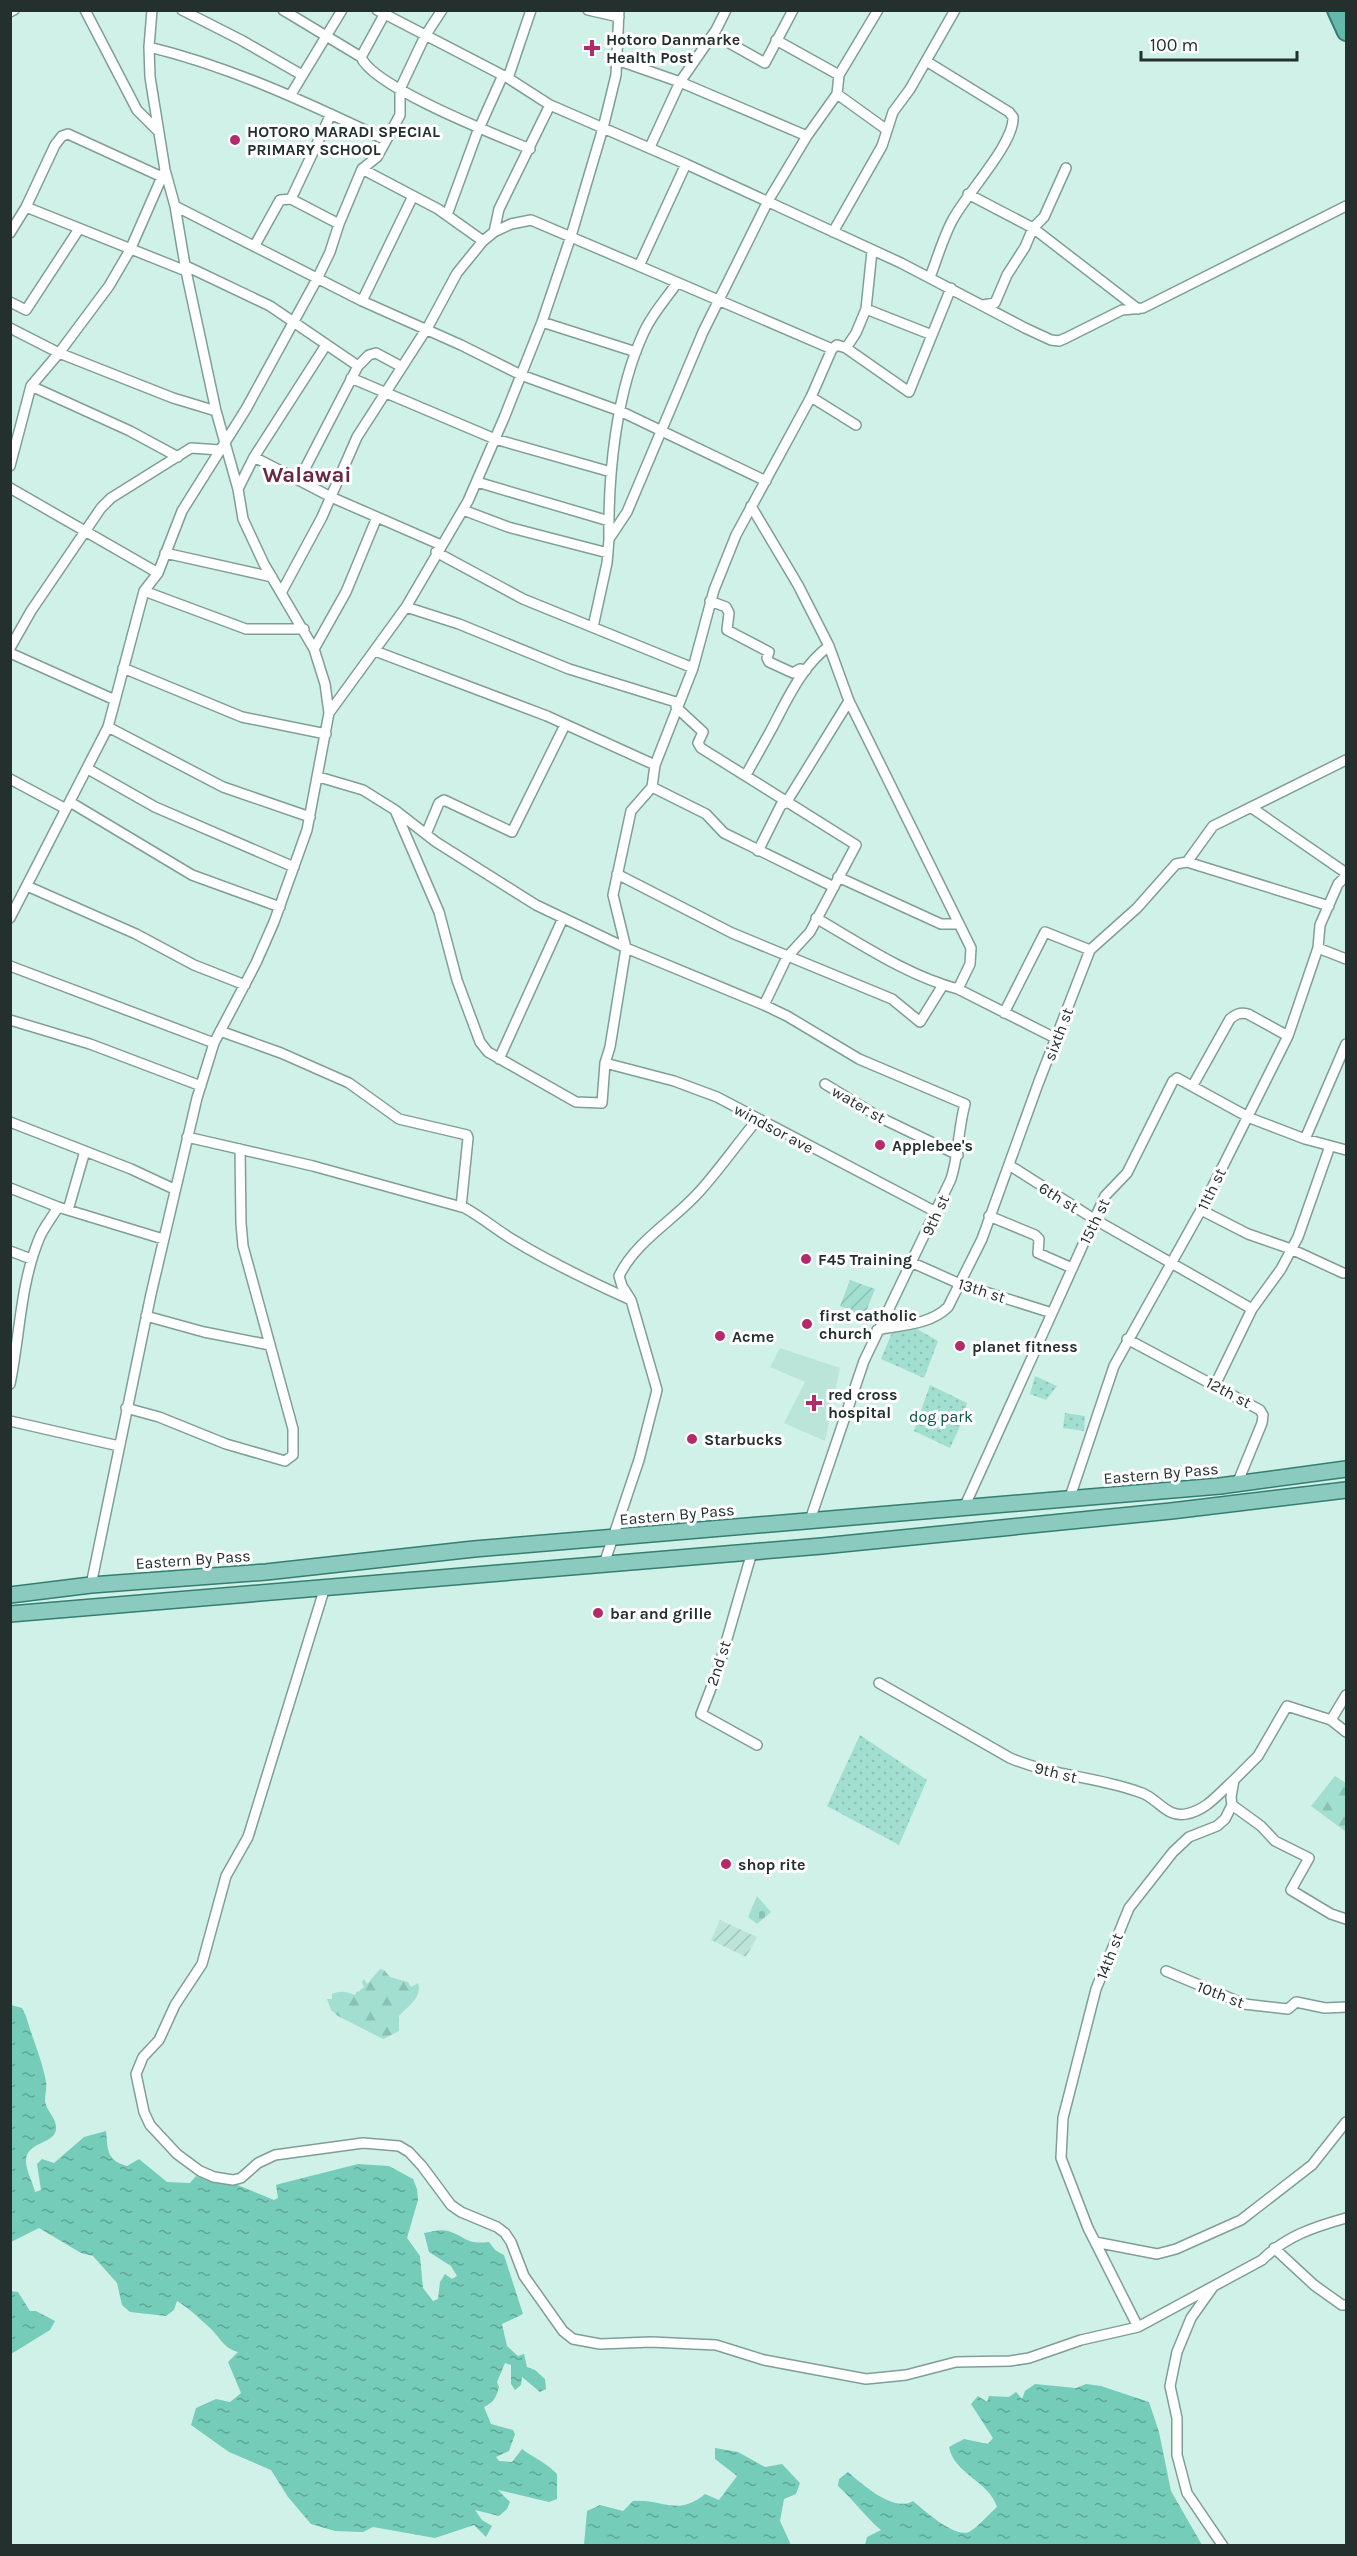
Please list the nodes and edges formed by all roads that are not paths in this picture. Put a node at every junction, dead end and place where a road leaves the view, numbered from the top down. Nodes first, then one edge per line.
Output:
1 (85, 10) edge
2 (152, 10) edge
3 (183, 10) edge
4 (283, 10) edge
5 (342, 10) edge
6 (442, 10) edge
7 (531, 10) edge
8 (588, 10) edge
9 (726, 10) edge
10 (793, 10) edge
11 (879, 10) edge
12 (955, 10) edge
13 (1336, 10) edge
14 (381, 13) edge
15 (619, 14) edge
16 (1347, 32) edge
17 (326, 35) junction
18 (425, 36) junction
19 (711, 38) junction
20 (776, 40) junction
21 (149, 47) junction
22 (361, 57) junction
23 (617, 60) junction
24 (926, 61) junction
25 (302, 75) junction
26 (839, 75) junction
27 (505, 77) junction
28 (680, 82) junction
29 (400, 89) junction
30 (837, 94) junction
31 (290, 96) junction
32 (550, 105) junction
33 (331, 114) junction
34 (480, 128) junction
35 (603, 128) junction
36 (887, 130) junction
37 (159, 132) junction
38 (807, 136) junction
39 (386, 140) junction
40 (650, 147) junction
41 (530, 149) junction
42 (686, 164) junction
43 (1066, 168) dead end
44 (362, 169) junction
45 (164, 173) junction
46 (968, 194) junction
47 (413, 196) junction
48 (291, 199) junction
49 (768, 201) junction
50 (175, 206) junction
51 (1347, 206) edge
52 (26, 207) junction
53 (447, 214) junction
54 (339, 224) junction
55 (1033, 228) junction
56 (79, 229) junction
57 (10, 232) edge
58 (494, 232) junction
59 (833, 232) junction
60 (571, 236) junction
61 (483, 241) junction
62 (255, 245) junction
63 (130, 250) junction
64 (872, 251) junction
65 (639, 266) junction
66 (186, 269) junction
67 (930, 277) junction
68 (317, 279) junction
69 (677, 283) junction
70 (951, 288) junction
71 (362, 301) junction
72 (718, 301) junction
73 (10, 302) edge
74 (983, 305) junction
75 (866, 309) junction
76 (1138, 309) junction
77 (294, 320) junction
78 (542, 322) junction
79 (10, 328) edge
80 (426, 330) junction
81 (933, 334) junction
82 (326, 345) junction
83 (846, 348) junction
84 (832, 349) junction
85 (636, 352) junction
86 (60, 353) junction
87 (358, 366) junction
88 (402, 367) junction
89 (521, 375) junction
90 (351, 378) junction
91 (31, 386) junction
92 (386, 394) junction
93 (811, 397) junction
94 (216, 411) junction
95 (620, 411) junction
96 (856, 425) dead end
97 (662, 430) junction
98 (495, 439) junction
99 (14, 440) edge
100 (223, 446) junction
101 (178, 457) junction
102 (254, 457) junction
103 (10, 466) edge
104 (610, 472) junction
105 (299, 480) junction
106 (766, 481) junction
107 (477, 482) junction
108 (10, 488) edge
109 (238, 489) junction
110 (331, 497) junction
111 (750, 506) junction
112 (463, 510) junction
113 (377, 517) junction
114 (609, 521) junction
115 (85, 530) junction
116 (609, 539) junction
117 (439, 549) junction
118 (165, 553) junction
119 (608, 553) junction
120 (158, 573) junction
121 (272, 578) junction
122 (144, 591) junction
123 (281, 593) junction
124 (710, 601) junction
125 (406, 607) junction
126 (593, 627) junction
127 (304, 629) junction
128 (829, 646) junction
129 (10, 648) edge
130 (314, 648) junction
131 (375, 651) junction
132 (10, 653) edge
133 (123, 668) junction
134 (693, 668) junction
135 (806, 670) junction
136 (115, 700) junction
137 (849, 701) junction
138 (678, 705) junction
139 (329, 713) junction
140 (566, 725) junction
141 (108, 727) junction
142 (326, 735) junction
143 (1347, 760) edge
144 (655, 765) junction
145 (88, 769) junction
146 (746, 776) junction
147 (319, 777) junction
148 (10, 779) edge
149 (652, 787) junction
150 (786, 803) junction
151 (68, 805) junction
152 (1252, 808) junction
153 (395, 810) junction
154 (310, 817) junction
155 (426, 834) junction
156 (758, 851) junction
157 (1187, 862) junction
158 (294, 867) junction
159 (616, 874) junction
160 (1347, 875) edge
161 (838, 877) junction
162 (27, 886) junction
163 (834, 887) junction
164 (14, 901) edge
165 (1329, 906) junction
166 (280, 907) junction
167 (10, 918) edge
168 (563, 918) junction
169 (816, 918) junction
170 (959, 924) junction
171 (626, 948) junction
172 (1318, 948) junction
173 (1090, 950) junction
174 (787, 957) junction
175 (1347, 959) edge
176 (10, 966) edge
177 (245, 985) junction
178 (943, 985) junction
179 (958, 989) junction
180 (764, 1005) junction
181 (1004, 1012) junction
182 (10, 1020) edge
183 (220, 1031) junction
184 (1288, 1036) junction
185 (1057, 1039) junction
186 (214, 1043) junction
187 (1347, 1044) edge
188 (499, 1059) junction
189 (605, 1063) junction
190 (825, 1084) dead end
191 (1193, 1085) junction
192 (201, 1086) junction
193 (1247, 1115) junction
194 (757, 1120) junction
195 (10, 1122) edge
196 (187, 1137) junction
197 (1305, 1139) junction
198 (1330, 1146) junction
199 (240, 1149) junction
200 (1347, 1150) edge
201 (85, 1151) junction
202 (958, 1155) junction
203 (1009, 1165) junction
204 (10, 1188) edge
205 (174, 1189) junction
206 (58, 1207) junction
207 (461, 1207) junction
208 (68, 1210) junction
209 (1201, 1210) junction
210 (936, 1212) junction
211 (989, 1216) junction
212 (1094, 1219) junction
213 (163, 1239) junction
214 (1291, 1249) junction
215 (10, 1251) edge
216 (31, 1259) junction
217 (1173, 1262) junction
218 (913, 1263) junction
219 (1072, 1268) junction
220 (1343, 1273) dead end
221 (960, 1284) junction
222 (631, 1300) junction
223 (10, 1301) edge
224 (22, 1305) junction
225 (1252, 1309) junction
226 (1052, 1313) junction
227 (146, 1316) junction
228 (877, 1330) junction
229 (1126, 1339) junction
230 (270, 1345) junction
231 (10, 1384) edge
232 (1215, 1385) junction
233 (126, 1408) junction
234 (10, 1421) edge
235 (119, 1446) junction
236 (1347, 1469) edge
237 (1237, 1484) junction
238 (1347, 1490) edge
239 (1070, 1500) junction
240 (963, 1510) junction
241 (810, 1520) junction
242 (613, 1538) junction
243 (752, 1552) junction
244 (604, 1564) junction
245 (91, 1585) junction
246 (325, 1587) junction
247 (10, 1595) edge
248 (10, 1614) edge
249 (879, 1683) dead end
250 (1347, 1695) edge
251 (1331, 1720) junction
252 (1347, 1732) edge
253 (757, 1745) dead end
254 (1234, 1780) junction
255 (1232, 1805) junction
256 (1347, 1919) edge
257 (1166, 1971) dead end
258 (1347, 2007) edge
259 (1347, 2122) edge
260 (1347, 2218) edge
261 (1095, 2242) junction
262 (1274, 2248) junction
263 (1215, 2285) junction
264 (1347, 2306) edge
265 (1138, 2327) junction
266 (1223, 2546) edge

1 - 37 street
2 - 21 street
3 - 25 street
4 - 17 street
5 - 17 street
6 - 18 street
7 - 27 street
8 - 15 street
9 - 19 street
10 - 20 street
11 - 26 street
12 - 24 street
13 - 16 highway
14 - 18 street
14 - 22 street
15 - 23 street
17 - 22 street
17 - 25 street
18 - 27 street
18 - 29 street
19 - 20 street
19 - 28 street
20 - 26 street
21 - 31 street
21 - 37 street
22 - 29 street
23 - 28 street
23 - 35 street
24 - 36 street
24 - 46 street
25 - 31 street
26 - 30 street
27 - 32 street
27 - 34 street
28 - 38 street
28 - 40 street
29 - 34 street
29 - 39 street
30 - 36 street
30 - 38 street
31 - 33 street
32 - 35 street
32 - 41 street
33 - 39 street
33 - 48 street
34 - 41 street
34 - 53 street
35 - 40 street
35 - 60 street
36 - 59 street
37 - 45 street
38 - 49 street
39 - 44 street
40 - 42 street
41 - 58 street
42 - 49 street
42 - 65 street
43 - 55 street
44 - 47 street
44 - 54 street
45 - 50 street
45 - 52 street
45 - 63 street
46 - 55 street
46 - 67 street
47 - 53 street
47 - 71 street
48 - 54 street
48 - 62 street
49 - 59 street
49 - 72 street
50 - 62 street
50 - 66 street
51 - 76 street
52 - 56 street
52 - 57 street
53 - 61 street
54 - 68 street
55 - 74 street
55 - 76 street
56 - 63 street
56 - 73 street
58 - 60 street
58 - 61 street
59 - 64 street
60 - 65 street
60 - 78 street
61 - 80 street
62 - 68 street
63 - 66 street
63 - 86 street
64 - 67 street
64 - 75 street
65 - 69 street
66 - 77 street
66 - 94 street
67 - 70 street
68 - 71 street
68 - 77 street
69 - 72 street
69 - 85 street
70 - 74 street
70 - 81 street
71 - 80 street
72 - 84 street
72 - 97 street
74 - 76 street
75 - 81 street
75 - 83 street
77 - 82 street
77 - 100 street
78 - 85 street
78 - 89 street
79 - 86 street
80 - 88 street
80 - 89 street
81 - 83 street
82 - 87 street
82 - 102 street
83 - 84 street
84 - 93 street
85 - 95 street
86 - 91 street
86 - 94 street
87 - 88 street
87 - 90 street
88 - 92 street
89 - 95 street
89 - 98 street
90 - 92 street
90 - 105 street
91 - 99 street
91 - 101 street
92 - 98 street
92 - 110 street
93 - 96 street
93 - 106 street
94 - 100 street
95 - 97 street
95 - 104 street
97 - 106 street
97 - 116 street
98 - 104 street
98 - 107 street
99 - 103 street
100 - 101 street
100 - 109 street
100 - 118 street
101 - 115 street
102 - 105 street
102 - 109 street
104 - 114 street
105 - 110 street
106 - 111 street
107 - 112 street
107 - 114 street
108 - 115 street
109 - 121 street
110 - 113 street
110 - 123 street
111 - 124 street
111 - 128 street
112 - 117 street
112 - 119 street
113 - 117 street
113 - 130 street
114 - 116 street
115 - 120 street
115 - 129 street
116 - 119 street
117 - 125 street
117 - 126 street
118 - 120 street
118 - 121 street
119 - 126 street
120 - 122 street
121 - 123 street
122 - 127 street
122 - 133 street
123 - 127 street
124 - 134 street
124 - 135 street
125 - 131 street
125 - 138 street
126 - 134 street
127 - 130 street
128 - 135 street
128 - 137 street
130 - 139 street
131 - 139 street
131 - 140 street
132 - 136 street
133 - 136 street
133 - 142 street
134 - 138 street
135 - 146 street
136 - 141 street
137 - 150 street
137 - 170 street
138 - 144 street
138 - 146 street
139 - 142 street
140 - 144 street
140 - 155 street
141 - 145 street
141 - 154 street
142 - 147 street
143 - 152 street, sixth st
144 - 149 street
145 - 151 street
145 - 158 street
146 - 150 street
147 - 153 street
147 - 154 street
148 - 151 street
149 - 156 street
149 - 159 street
150 - 156 street
150 - 161 street
151 - 162 street
151 - 166 street
152 - 157 street, sixth st
152 - 160 street
153 - 155 street
153 - 188 street
154 - 158 street
155 - 168 street
156 - 163 street
157 - 165 street
157 - 173 street, sixth st
158 - 166 street
159 - 171 street
159 - 174 street
160 - 165 street, 11th st
161 - 163 street
161 - 170 street
162 - 164 street
162 - 177 street
163 - 169 street
164 - 167 street
165 - 172 street, 11th st
166 - 177 street
168 - 171 street
168 - 188 street
169 - 174 street
169 - 178 street
170 - 179 street
171 - 180 street
171 - 189 street
172 - 175 street
172 - 184 street, 11th st
173 - 181 street
173 - 185 street, sixth st
174 - 178 street
174 - 180 street
176 - 186 street
177 - 183 street
178 - 179 street
179 - 181 street
180 - 202 street, 9th st
181 - 185 street
182 - 192 street
183 - 186 street
183 - 207 street
184 - 191 street
184 - 193 street, 11th st
185 - 203 street, sixth st
186 - 192 street
187 - 197 street
188 - 189 street
189 - 194 street, windsor ave
190 - 202 street, water st
191 - 193 street
191 - 212 street, 15th st
192 - 196 street
193 - 197 street
193 - 209 street, 11th st
194 - 210 street, windsor ave
194 - 222 street
195 - 201 street
196 - 199 street
196 - 205 street
197 - 198 street
198 - 200 street
198 - 214 street
199 - 207 street
199 - 230 street
201 - 205 street
201 - 208 street
202 - 210 street, 9th st
203 - 211 street, sixth st
203 - 212 street, 6th st
204 - 206 street
205 - 213 street
206 - 208 street
206 - 216 street
207 - 222 street
208 - 213 street
209 - 214 street
209 - 217 street, 11th st
210 - 218 street, 9th st
211 - 219 street
211 - 221 street, sixth st
212 - 217 street, 6th st
212 - 219 street, 15th st
213 - 227 street
214 - 220 street
214 - 225 street
215 - 216 street
216 - 224 street
217 - 225 street, 6th st
217 - 229 street, 11th st
218 - 221 street, 13th st
218 - 228 street, 9th st
219 - 226 street, 15th st
221 - 226 street, 13th st
221 - 228 street, sixth st
222 - 242 street
223 - 224 street
224 - 231 street
225 - 232 street
226 - 240 street, 15th st
227 - 230 street
227 - 233 street
228 - 241 street, 9th st
229 - 232 street, 12th st
229 - 239 street, 11th st
230 - 233 street
232 - 237 street, 12th st
233 - 235 street
234 - 235 street
235 - 245 street
236 - 237 main road, Eastern By Pass
237 - 239 main road, Eastern By Pass
238 - 243 main road
239 - 240 main road, Eastern By Pass
240 - 241 main road, Eastern By Pass
241 - 242 main road, Eastern By Pass
242 - 244 street
242 - 245 main road, Eastern By Pass
243 - 244 main road
243 - 253 street, 2nd st
244 - 246 main road
245 - 247 main road, Eastern By Pass
246 - 248 main road
246 - 265 street
249 - 254 street, 9th st
250 - 251 street
251 - 252 street
251 - 254 street
254 - 255 street
255 - 256 street
255 - 261 street, 14th st
257 - 258 street, 10th st
259 - 261 street
260 - 262 street
261 - 265 street, 14th st
262 - 263 street
262 - 264 street
263 - 265 street
263 - 266 street

